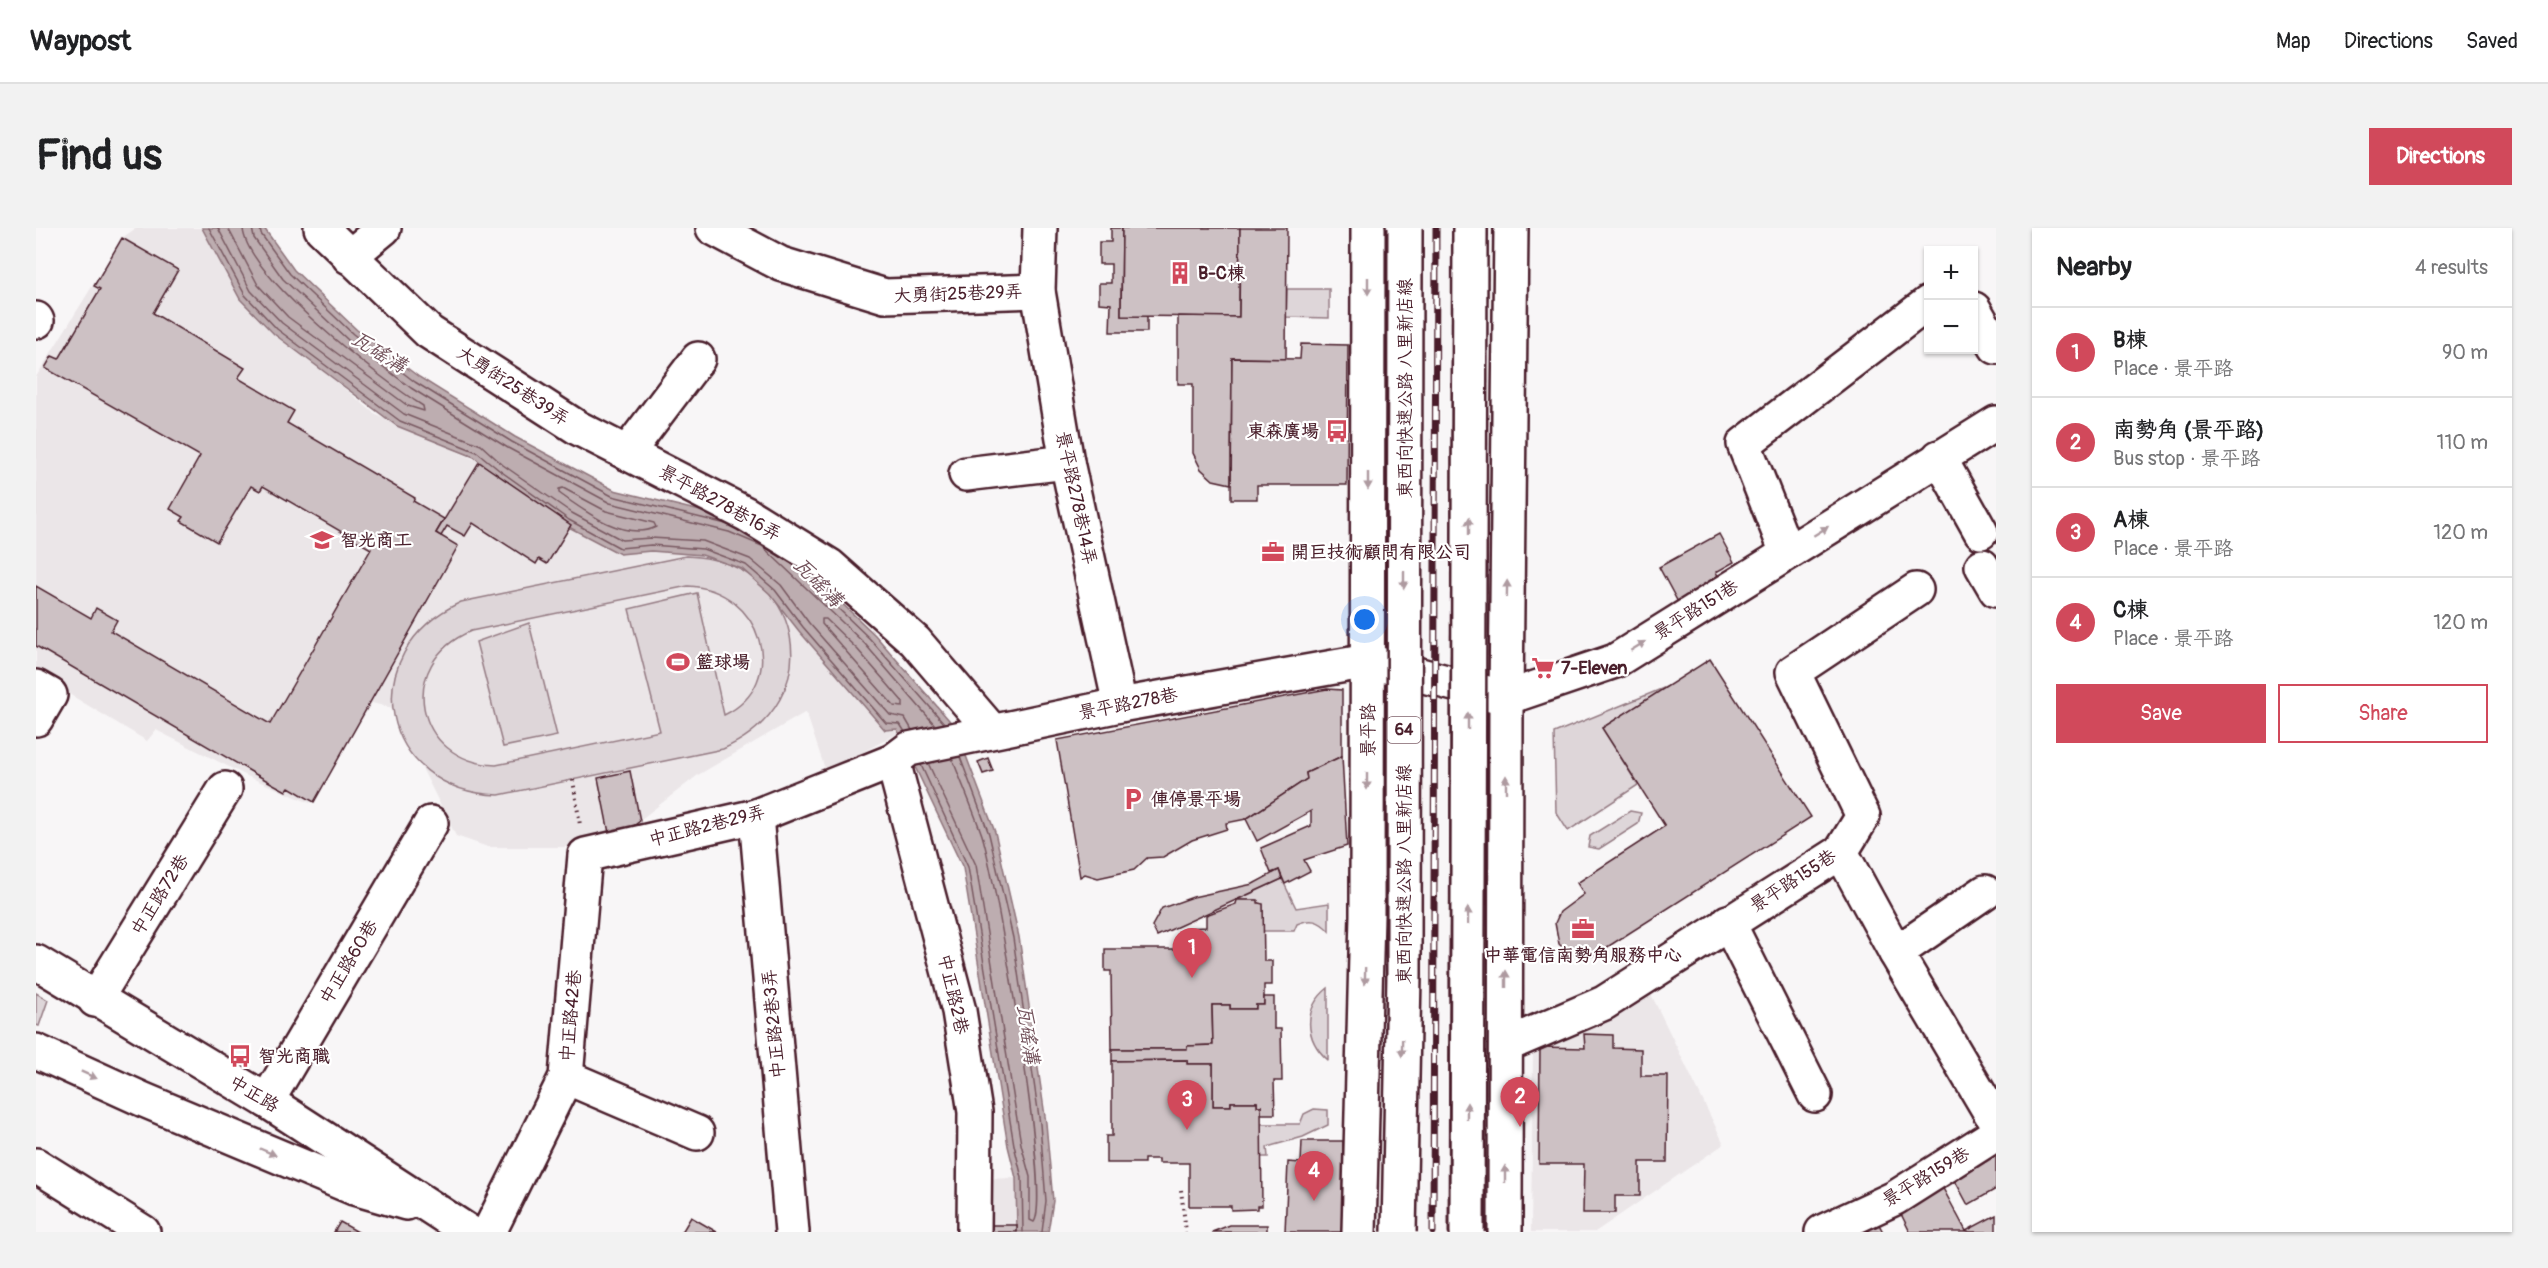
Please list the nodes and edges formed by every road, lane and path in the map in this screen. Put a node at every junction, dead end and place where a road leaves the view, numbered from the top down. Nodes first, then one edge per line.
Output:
1 (321, 228) edge
2 (384, 228) edge
3 (714, 228) edge
4 (1040, 228) edge
5 (1368, 228) edge
6 (1405, 228) edge
7 (1470, 228) edge
8 (1511, 228) edge
9 (349, 257) junction
10 (1038, 291) junction
11 (1924, 307) edge
12 (1978, 316) edge
13 (1996, 347) edge
14 (698, 359) dead end
15 (1996, 423) edge
16 (627, 453) junction
17 (1939, 457) junction
18 (1067, 462) junction
19 (966, 474) dead end
20 (1981, 532) dead end
21 (1787, 552) junction
22 (1916, 590) dead end
23 (1368, 661) junction
24 (1506, 698) junction
25 (1120, 705) junction
26 (979, 734) junction
27 (901, 755) junction
28 (573, 780) dead end
29 (225, 789) dead end
30 (756, 816) junction
31 (431, 824) dead end
32 (1841, 852) junction
33 (585, 855) junction
34 (1985, 892) dead end
35 (1728, 922) junction
36 (1896, 953) junction
37 (36, 962) edge
38 (95, 1000) junction
39 (1506, 1046) junction
40 (36, 1051) edge
41 (566, 1077) junction
42 (1815, 1095) dead end
43 (267, 1101) junction
44 (1996, 1122) edge
45 (698, 1133) dead end
46 (1996, 1134) edge
47 (36, 1165) edge
48 (1181, 1190) dead end
49 (436, 1211) junction
50 (143, 1232) edge
51 (469, 1232) edge
52 (489, 1232) edge
53 (792, 1232) edge
54 (974, 1232) edge
55 (1186, 1232) edge
56 (1359, 1232) edge
57 (1399, 1232) edge
58 (1467, 1232) edge
59 (1505, 1232) edge
60 (1822, 1232) edge

1 - 9 main road, 大勇街25巷39弄
2 - 9 main road
3 - 10 main road, 大勇街25巷29弄
4 - 10 main road, 景平路278巷14弄
5 -> 23 main road, 景平路
6 -> 57 main road, 東西向快速公路 八里新店線 / 64, bridge
58 -> 7 main road, bridge
24 -> 8 main road
9 - 16 main road, 大勇街25巷39弄
10 - 18 main road, 景平路278巷14弄
11 - 21 main road
12 - 13 main road
14 - 16 main road
15 - 17 main road, 景平路151巷
16 - 26 main road, 景平路278巷16弄
17 - 20 main road
21 -> 17 main road, 景平路151巷
18 - 19 main road
18 - 25 main road, 景平路278巷14弄
24 -> 21 main road, 景平路151巷
22 - 32 main road, 景平路155巷
23 - 24 main road
23 - 25 main road, 景平路278巷
23 -> 56 main road, 景平路
39 -> 24 main road
25 - 26 main road, 景平路278巷
26 - 27 main road, 景平路278巷
27 - 30 main road, 中正路2巷29弄
27 - 54 main road, 中正路2巷
28 - 33 path
29 - 38 main road, 中正路72巷
30 - 33 main road, 中正路2巷29弄
30 - 53 main road, 中正路2巷3弄
31 - 43 main road, 中正路60巷
32 - 35 main road, 景平路155巷
32 - 36 main road
33 - 41 main road, 中正路42巷
34 - 36 main road
35 - 39 main road, 景平路155巷
35 - 42 main road
36 - 44 main road
37 - 38 main road, 中正路
38 - 43 main road, 中正路
59 -> 39 main road
40 -> 49 main road
41 - 45 main road
41 - 52 main road, 中正路42巷
43 - 49 main road, 中正路
46 - 60 main road, 景平路159巷
47 - 50 main road
48 - 55 path
49 - 51 main road, 中正路

